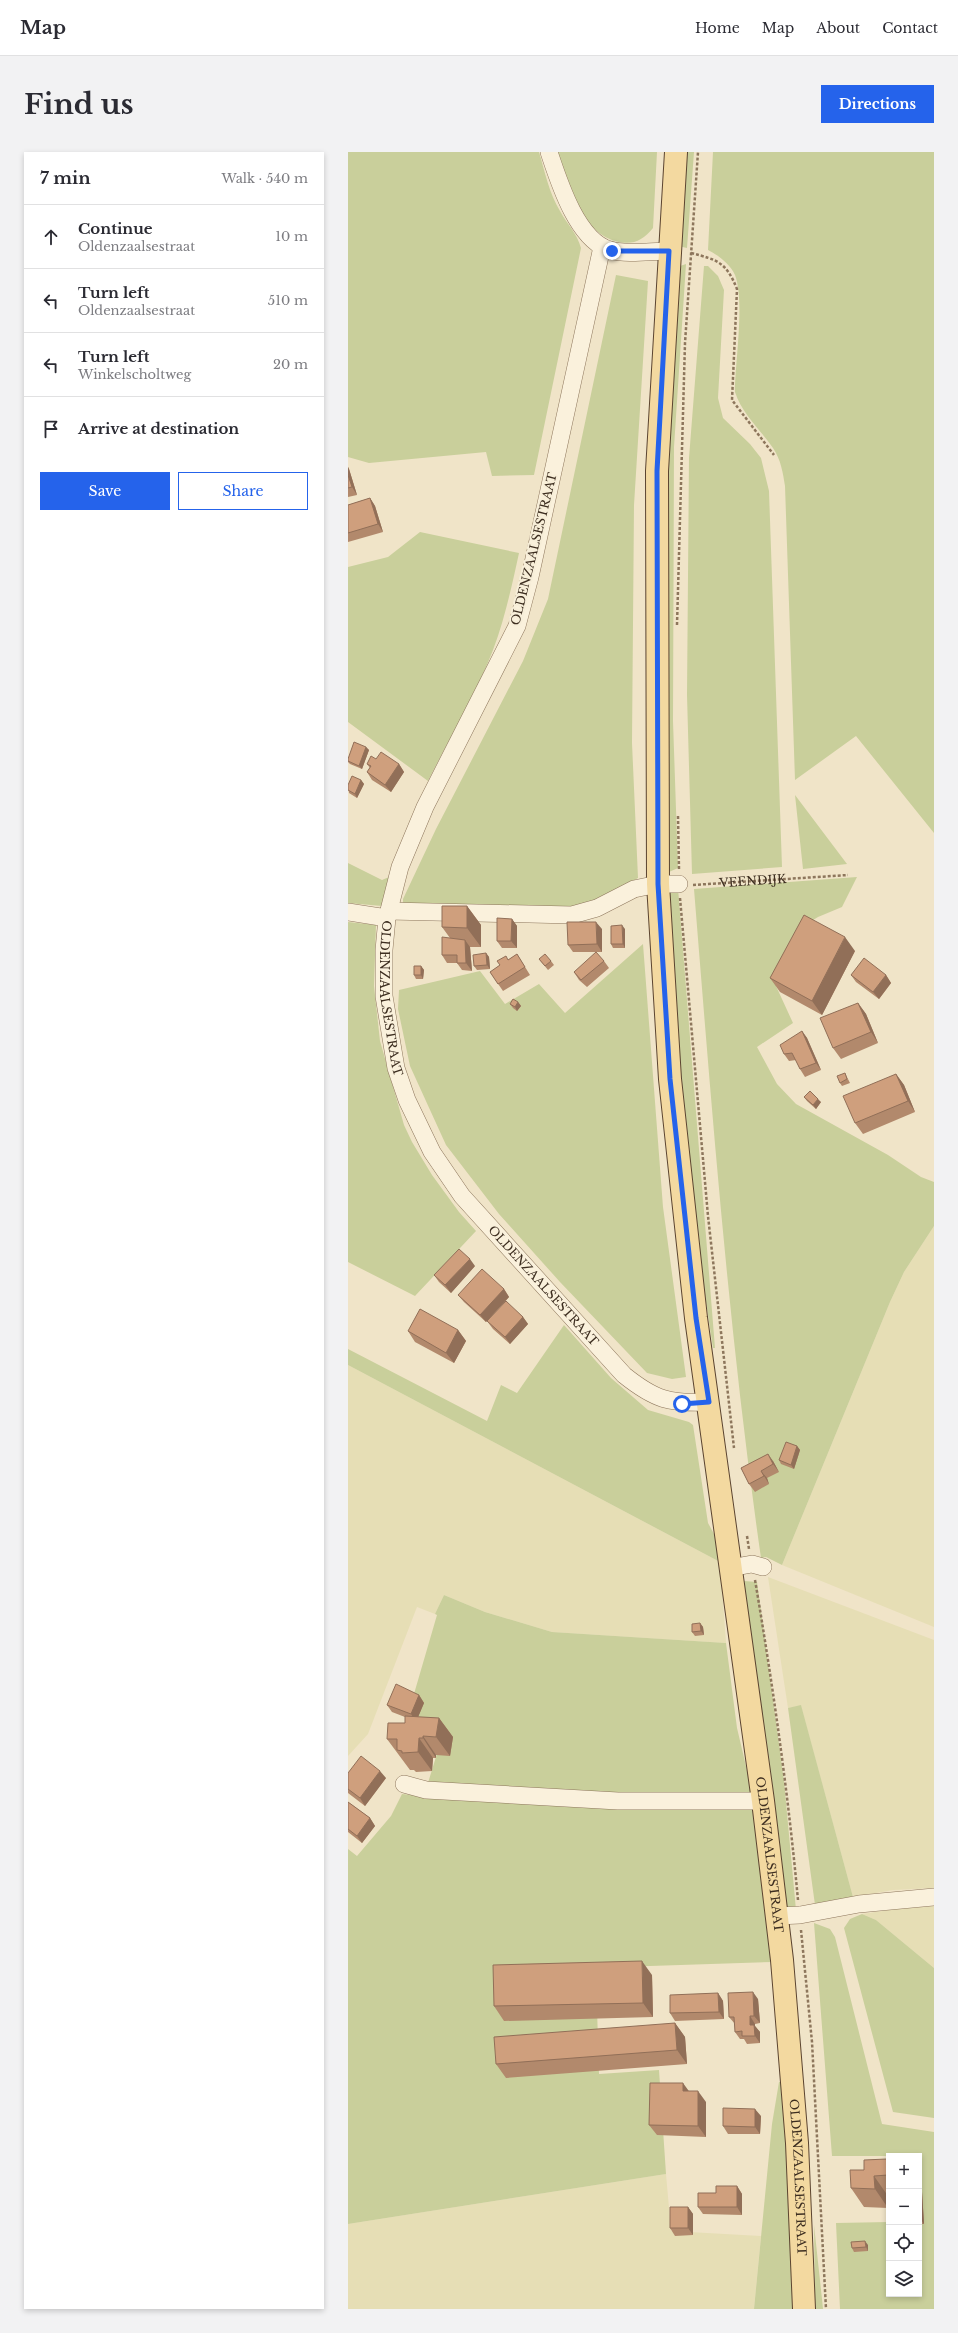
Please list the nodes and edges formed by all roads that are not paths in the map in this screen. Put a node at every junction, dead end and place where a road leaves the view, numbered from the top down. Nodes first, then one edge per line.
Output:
1 (549, 152) edge
2 (676, 152) edge
3 (602, 247) junction
4 (669, 251) junction
5 (658, 884) junction
6 (679, 884) road end
7 (348, 912) edge
8 (388, 914) junction
9 (719, 1401) junction
10 (763, 1567) dead end
11 (730, 1568) junction
12 (404, 1784) dead end
13 (763, 1800) junction
14 (934, 1896) edge
15 (777, 1916) junction
16 (804, 2309) edge

1 - 3 street
2 - 4 main road, OLDENZAALSESTRAAT
3 - 4 street
3 - 8 street, OLDENZAALSESTRAAT
4 - 5 main road, OLDENZAALSESTRAAT
5 - 6 street
5 - 8 street
5 - 9 main road, OLDENZAALSESTRAAT
7 - 8 street
8 - 9 street, OLDENZAALSESTRAAT
9 - 11 main road, OLDENZAALSESTRAAT
10 - 11 street
11 - 13 main road, OLDENZAALSESTRAAT
12 - 13 street
13 - 15 main road, OLDENZAALSESTRAAT
14 - 15 street
15 - 16 main road, OLDENZAALSESTRAAT

